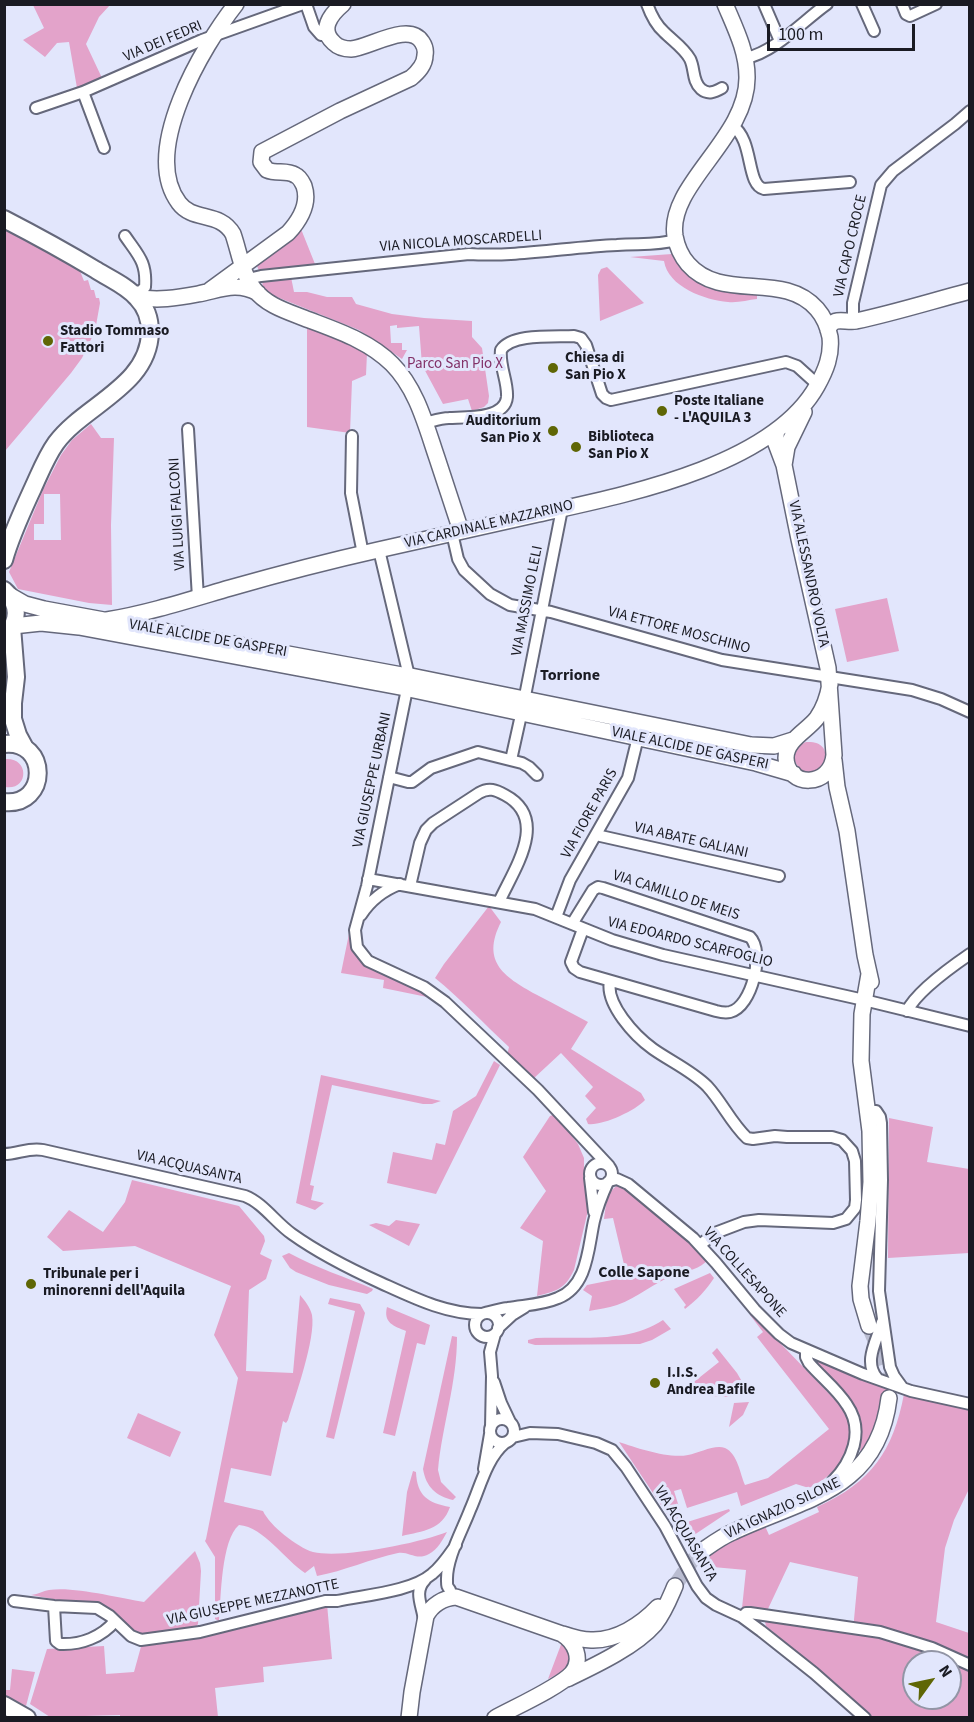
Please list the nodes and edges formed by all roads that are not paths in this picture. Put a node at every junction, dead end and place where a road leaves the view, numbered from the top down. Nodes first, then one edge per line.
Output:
1 (236, 4) edge
2 (304, 4) edge
3 (342, 4) edge
4 (647, 4) edge
5 (725, 4) edge
6 (764, 4) edge
7 (827, 4) edge
8 (862, 4) edge
9 (902, 4) edge
10 (936, 4) edge
11 (874, 31) dead end
12 (327, 34) junction
13 (214, 36) junction
14 (780, 41) junction
15 (746, 58) junction
16 (722, 88) dead end
17 (83, 92) junction
18 (36, 108) dead end
19 (969, 111) edge
20 (733, 126) junction
21 (104, 148) dead end
22 (850, 182) dead end
23 (4, 219) edge
24 (125, 236) dead end
25 (676, 240) junction
26 (246, 272) junction
27 (233, 287) junction
28 (210, 290) junction
29 (969, 291) edge
30 (258, 293) junction
31 (134, 295) junction
32 (175, 298) junction
33 (814, 306) junction
34 (847, 323) junction
35 (150, 329) junction
36 (828, 330) junction
37 (829, 361) junction
38 (815, 389) junction
39 (425, 423) junction
40 (189, 429) dead end
41 (777, 430) junction
42 (352, 436) dead end
43 (785, 458) junction
44 (562, 509) junction
45 (457, 532) junction
46 (7, 546) edge
47 (379, 550) junction
48 (363, 554) junction
49 (4, 560) edge
50 (6, 591) edge
51 (198, 598) junction
52 (541, 610) junction
53 (107, 621) junction
54 (10, 630) edge
55 (4, 662) edge
56 (829, 680) junction
57 (408, 682) junction
58 (523, 706) junction
59 (969, 712) edge
60 (4, 724) edge
61 (639, 730) junction
62 (796, 738) junction
63 (4, 744) edge
64 (25, 748) junction
65 (833, 755) junction
66 (511, 760) junction
67 (794, 774) junction
68 (537, 775) dead end
69 (389, 777) junction
70 (815, 780) junction
71 (842, 804) junction
72 (9, 805) edge
73 (596, 835) junction
74 (779, 876) dead end
75 (368, 879) junction
76 (405, 885) junction
77 (499, 902) junction
78 (556, 917) junction
79 (357, 923) junction
80 (572, 924) junction
81 (583, 929) junction
82 (969, 954) edge
83 (755, 975) junction
84 (610, 981) junction
85 (869, 1001) junction
86 (907, 1011) junction
87 (969, 1026) edge
88 (867, 1111) junction
89 (581, 1137) junction
90 (4, 1154) edge
91 (609, 1166) junction
92 (590, 1175) junction
93 (609, 1181) junction
94 (594, 1221) junction
95 (700, 1245) junction
96 (528, 1306) junction
97 (484, 1313) junction
98 (883, 1318) junction
99 (869, 1326) tunnel mouth
100 (497, 1331) junction
101 (479, 1334) junction
102 (806, 1350) junction
103 (490, 1357) junction
104 (870, 1363) junction
105 (890, 1367) junction
106 (858, 1372) junction
107 (492, 1376) junction
108 (877, 1378) junction
109 (903, 1388) junction
110 (889, 1398) tunnel mouth
111 (969, 1404) edge
112 (511, 1424) junction
113 (491, 1430) junction
114 (530, 1433) junction
115 (509, 1440) junction
116 (482, 1479) junction
117 (810, 1500) junction
118 (456, 1545) junction
119 (702, 1551) tunnel mouth
120 (427, 1578) junction
121 (403, 1588) junction
122 (450, 1590) junction
123 (464, 1599) junction
124 (14, 1601) dead end
125 (421, 1603) junction
126 (54, 1606) junction
127 (742, 1617) junction
128 (115, 1621) junction
129 (424, 1623) junction
130 (562, 1634) junction
131 (969, 1665) edge
132 (563, 1681) junction
133 (4, 1705) edge
134 (410, 1710) edge
135 (27, 1718) edge
136 (415, 1718) edge
137 (495, 1718) edge
138 (865, 1718) edge

1 - 13 street
2 - 12 street
2 - 13 street, VIA DEI FEDRI
3 - 12 street
4 - 16 street
5 - 15 street
6 - 14 street
7 - 14 street
8 - 11 street
9 - 10 street
12 - 26 street
13 - 17 street, VIA DEI FEDRI
13 - 26 street
14 - 15 street
15 - 20 street
17 - 18 street, VIA DEI FEDRI
17 - 21 street
19 - 34 street, VIA CAPO CROCE
20 - 22 street
20 - 25 street
23 - 31 main road
24 - 31 street
25 - 26 street, VIA NICOLA MOSCARDELLI
25 - 33 street
26 - 27 street
26 - 28 street
26 - 30 street
27 - 28 street
27 - 30 street
28 - 32 street
29 - 34 street
30 - 39 street
31 - 32 street
31 - 35 main road
32 - 35 street
33 - 34 street
33 - 36 street
34 - 36 street
34 - 37 street, VIA CARDINALE MAZZARINO
35 - 46 main road
36 - 37 street, VIA CARDINALE MAZZARINO
37 - 38 street, VIA CARDINALE MAZZARINO
38 - 39 street
38 - 41 street, VIA CARDINALE MAZZARINO
38 - 43 street
39 - 45 street
40 - 51 street, VIA LUIGI FALCONI
41 - 43 street, VIA ALESSANDRO VOLTA
41 - 44 street, VIA CARDINALE MAZZARINO
42 - 48 street
43 - 56 street, VIA ALESSANDRO VOLTA
44 - 45 street, VIA CARDINALE MAZZARINO
44 - 52 street, VIA MASSIMO LELI
45 - 47 street, VIA CARDINALE MAZZARINO
45 - 52 street, VIA ETTORE MOSCHINO
46 - 49 main road
47 - 48 street, VIA CARDINALE MAZZARINO
47 - 57 street, VIA GIUSEPPE URBANI
48 - 51 street, VIA CARDINALE MAZZARINO
50 - 53 street, VIALE ALCIDE DE GASPERI
50 - 54 main road
51 - 53 street, VIA CARDINALE MAZZARINO
52 - 56 street, VIA ETTORE MOSCHINO
52 - 58 street, VIA MASSIMO LELI
53 - 57 street, VIALE ALCIDE DE GASPERI
54 - 57 street, VIALE ALCIDE DE GASPERI
54 - 64 main road
55 - 60 main road
56 - 59 street, VIA ETTORE MOSCHINO
56 - 62 street
56 - 65 street, VIA ALESSANDRO VOLTA
57 - 58 street, VIALE ALCIDE DE GASPERI
57 - 69 street, VIA GIUSEPPE URBANI
58 - 61 street, VIALE ALCIDE DE GASPERI
58 - 66 street, VIA MASSIMO LELI
61 - 62 street, VIALE ALCIDE DE GASPERI
61 - 67 street, VIALE ALCIDE DE GASPERI
61 - 73 street, VIA FIORE PARIS
62 - 65 street
62 - 67 street
63 - 64 main road
64 - 72 main road
65 - 70 street
65 - 71 street, VIA ALESSANDRO VOLTA
66 - 68 street
66 - 69 street
67 - 70 street
69 - 75 street, VIA GIUSEPPE URBANI
70 - 71 street
71 - 85 street, VIA ALESSANDRO VOLTA
73 - 74 street, VIA ABATE GALIANI
73 - 78 street, VIA FIORE PARIS
75 - 76 street, VIA EDOARDO SCARFOGLIO
75 - 79 street
76 - 77 street, VIA EDOARDO SCARFOGLIO
76 - 77 street
76 - 79 street
77 - 78 street, VIA EDOARDO SCARFOGLIO
78 - 80 street, VIA EDOARDO SCARFOGLIO
79 - 89 street
80 - 81 street, VIA EDOARDO SCARFOGLIO
80 - 83 street, VIA CAMILLO DE MEIS
81 - 83 street, VIA EDOARDO SCARFOGLIO
81 - 84 street
82 - 86 street
83 - 84 street
83 - 85 street, VIA EDOARDO SCARFOGLIO
84 - 95 street
85 - 86 street, VIA EDOARDO SCARFOGLIO
85 - 88 street
86 - 87 street, VIA EDOARDO SCARFOGLIO
88 - 98 street
88 - 99 street
89 - 91 street
89 - 92 street
90 - 97 street, VIA ACQUASANTA
91 - 92 street
91 - 93 street
92 - 93 street
92 - 94 street
93 - 94 street
93 - 95 street, VIA COLLESAPONE
94 - 96 street
95 - 102 street, VIA COLLESAPONE
96 - 97 street, VIA ACQUASANTA
96 - 100 street
97 - 100 street
97 - 101 street
98 - 104 street
98 - 105 street
100 - 101 street
100 - 103 street
101 - 103 street
102 - 106 street, VIA COLLESAPONE
102 - 117 street
103 - 107 street
104 - 106 street
104 - 108 street
105 - 108 street
105 - 109 street
106 - 108 street, VIA COLLESAPONE
107 - 112 street
107 - 113 street
108 - 109 street, VIA COLLESAPONE
109 - 111 street, VIA COLLESAPONE
110 - 117 street, VIA IGNAZIO SILONE
112 - 113 street
112 - 114 street, VIA ACQUASANTA
112 - 115 street
113 - 115 street
113 - 116 street, VIA GIUSEPPE MEZZANOTTE
114 - 115 street, VIA ACQUASANTA
114 - 127 street, VIA ACQUASANTA
115 - 116 street, VIA GIUSEPPE MEZZANOTTE
116 - 118 street, VIA GIUSEPPE MEZZANOTTE
117 - 119 street, VIA IGNAZIO SILONE
118 - 120 street, VIA GIUSEPPE MEZZANOTTE
118 - 122 street, VIA GIUSEPPE MEZZANOTTE
120 - 121 street, VIA GIUSEPPE MEZZANOTTE
120 - 122 street
120 - 125 street
121 - 125 street
121 - 128 street, VIA GIUSEPPE MEZZANOTTE
122 - 123 street
123 - 129 street
123 - 130 street
124 - 126 street, VIA GIUSEPPE MEZZANOTTE
125 - 129 street
126 - 128 street, VIA GIUSEPPE MEZZANOTTE
126 - 128 street
127 - 131 street
127 - 138 street, VIA ACQUASANTA
129 - 134 street
130 - 132 street
130 - 132 street
132 - 137 street
133 - 135 main road
134 - 136 street

